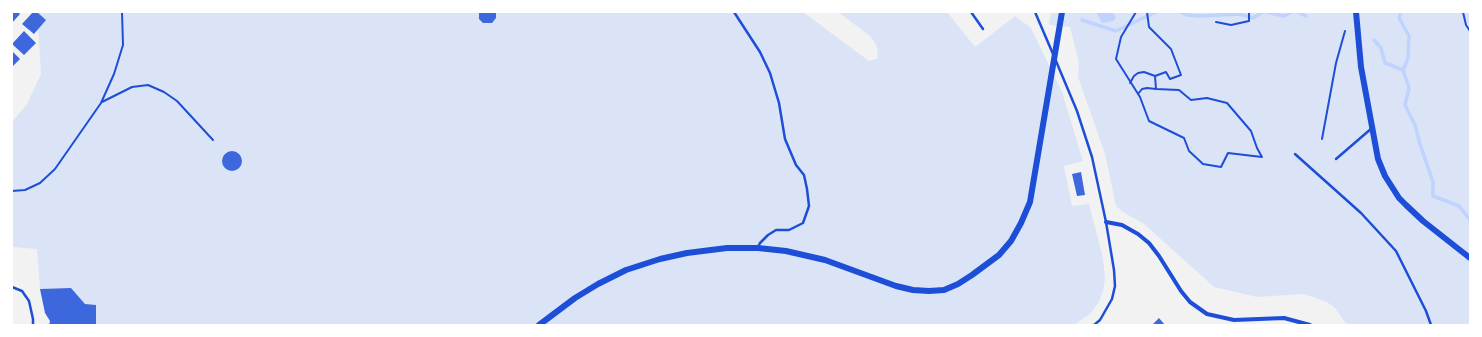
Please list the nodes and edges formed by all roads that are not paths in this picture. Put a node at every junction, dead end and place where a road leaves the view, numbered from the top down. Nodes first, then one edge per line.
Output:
1 (734, 12) edge
2 (971, 12) edge
3 (1035, 12) edge
4 (1062, 12) edge
5 (1356, 12) edge
6 (983, 29) dead end
7 (1373, 128) junction
8 (1295, 154) dead end
9 (1336, 159) dead end
10 (1106, 222) junction
11 (758, 248) junction
12 (1470, 258) edge
13 (12, 287) edge
14 (33, 325) edge
15 (539, 325) edge
16 (1094, 325) edge
17 (1310, 325) edge
18 (1431, 325) edge

1 - 11 lane
2 - 6 lane
3 - 10 lane
4 - 11 street
5 - 7 street
7 - 9 lane
7 - 12 street
8 - 18 lane
10 - 16 lane
10 - 17 street
11 - 15 street
13 - 14 lane

